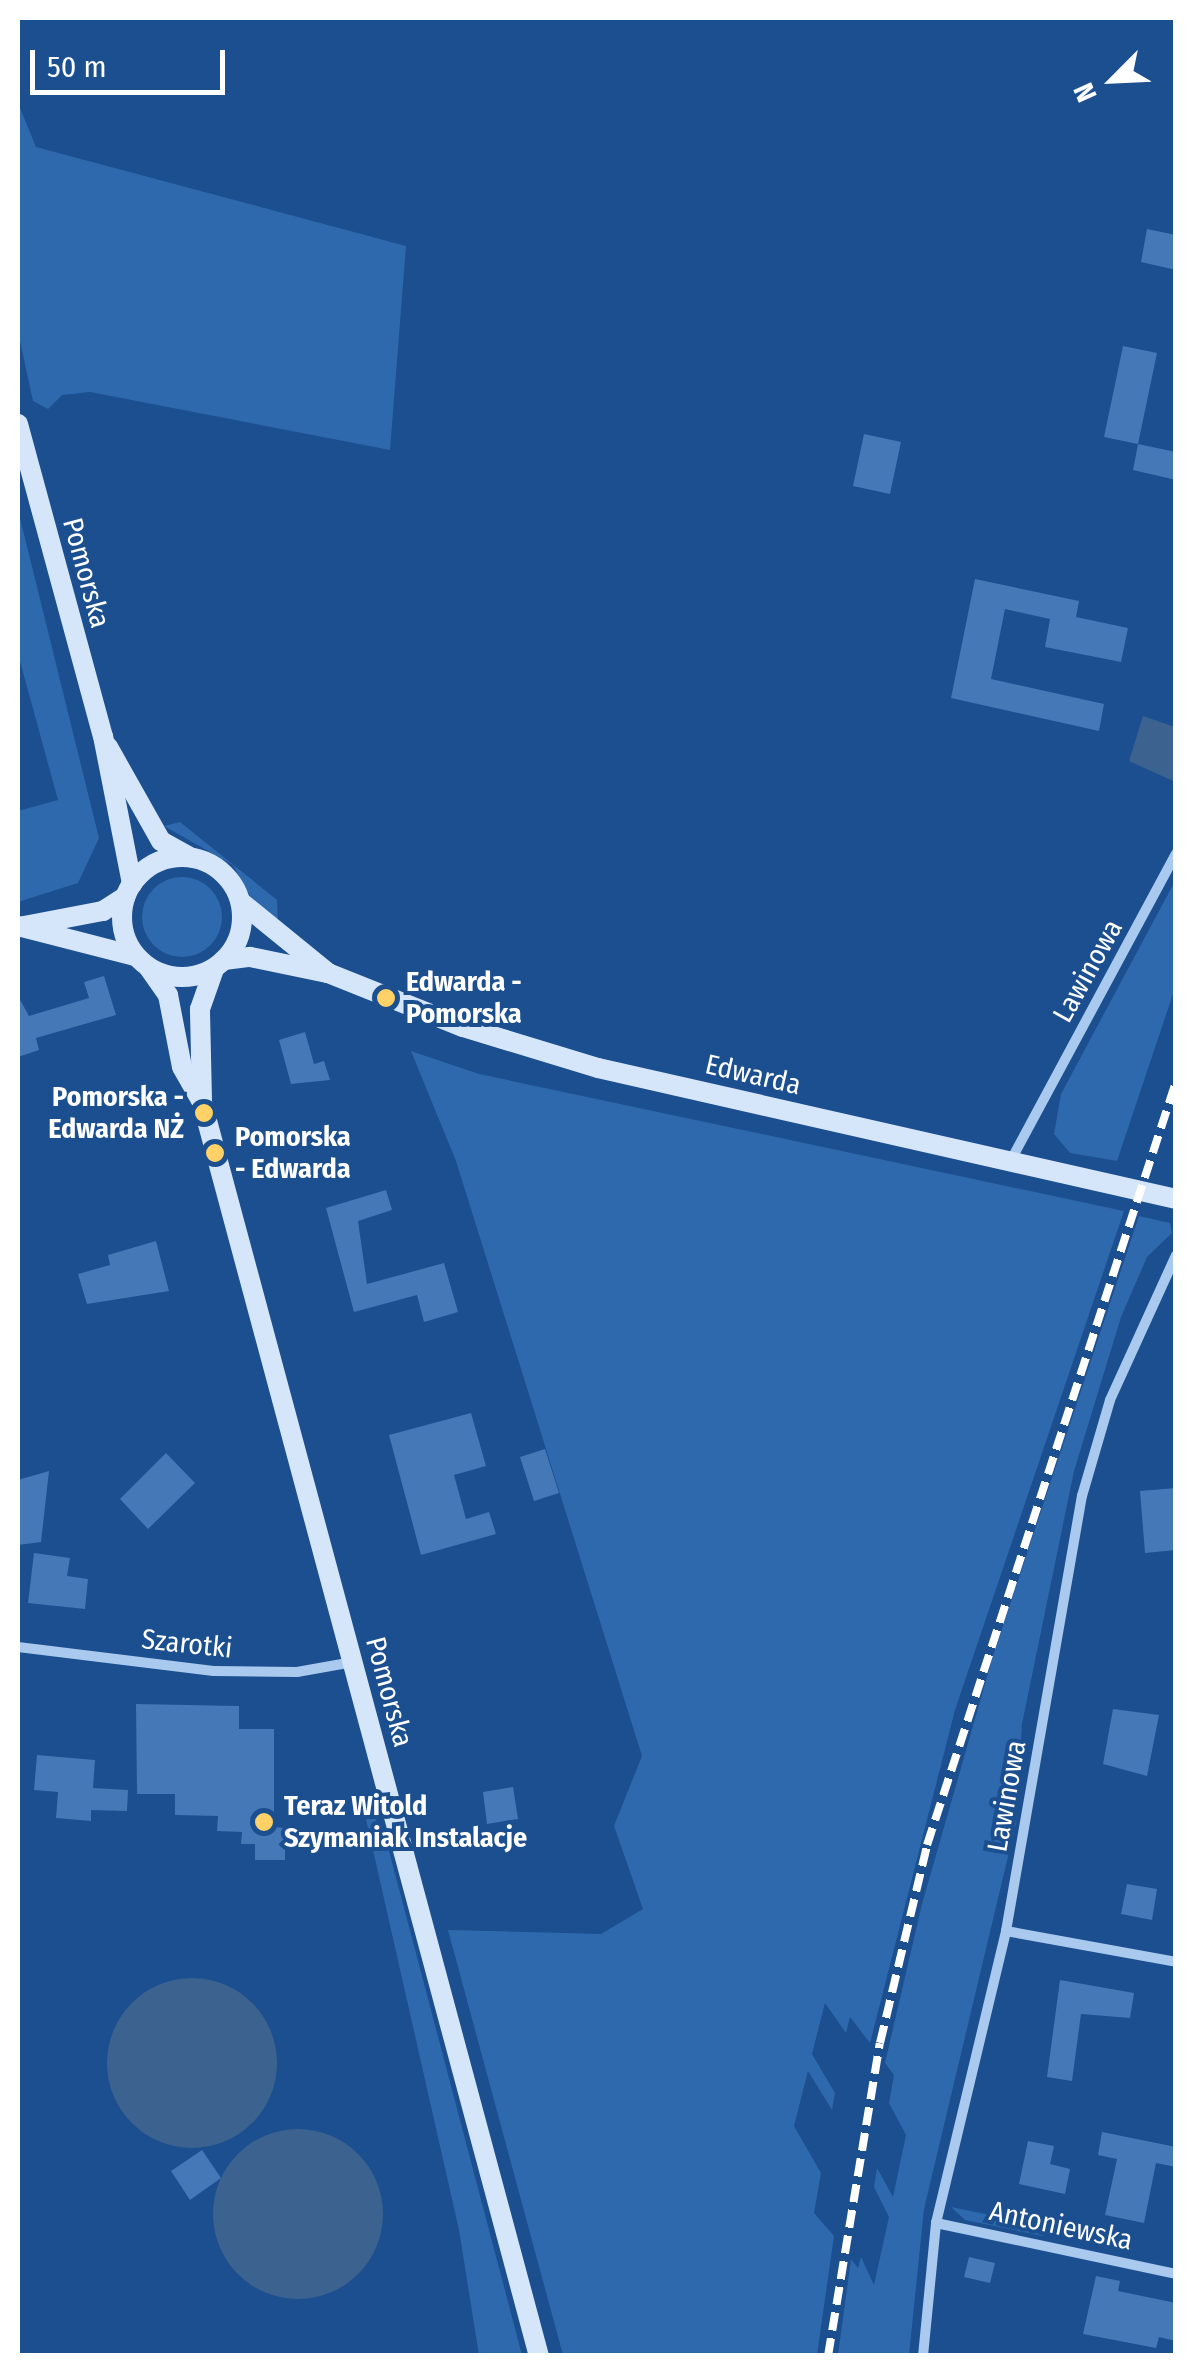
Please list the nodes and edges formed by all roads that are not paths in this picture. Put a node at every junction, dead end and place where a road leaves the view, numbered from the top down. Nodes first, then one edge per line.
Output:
1 (18, 424) edge
2 (102, 736) junction
3 (1176, 854) edge
4 (190, 857) junction
5 (129, 890) junction
6 (240, 898) junction
7 (20, 926) edge
8 (144, 963) junction
9 (219, 965) junction
10 (328, 973) junction
11 (202, 1102) junction
12 (1011, 1161) junction
13 (1176, 1199) edge
14 (1176, 1256) edge
15 (18, 1647) edge
16 (353, 1662) junction
17 (1006, 1931) junction
18 (1176, 1962) edge
19 (936, 2223) junction
20 (1176, 2274) edge
21 (538, 2356) edge
22 (923, 2356) edge

1 - 2 street, Pomorska
2 - 4 street, Pomorska
2 - 5 street, Pomorska
3 - 12 street, Lawinowa
4 - 5 street
4 - 6 street
5 - 7 street
5 - 8 street
6 - 9 street
6 - 10 street, Edwarda
7 - 8 street
8 - 9 street
8 - 11 street, Pomorska
9 - 10 street, Edwarda
9 - 11 street, Pomorska
10 - 12 street, Edwarda
11 - 16 street, Pomorska
12 - 13 street, Edwarda
14 - 17 street, Lawinowa
15 - 16 street, Szarotki
16 - 21 street, Pomorska
17 - 18 street
17 - 19 street, Lawinowa
19 - 20 street, Antoniewska
19 - 22 street, Lawinowa

